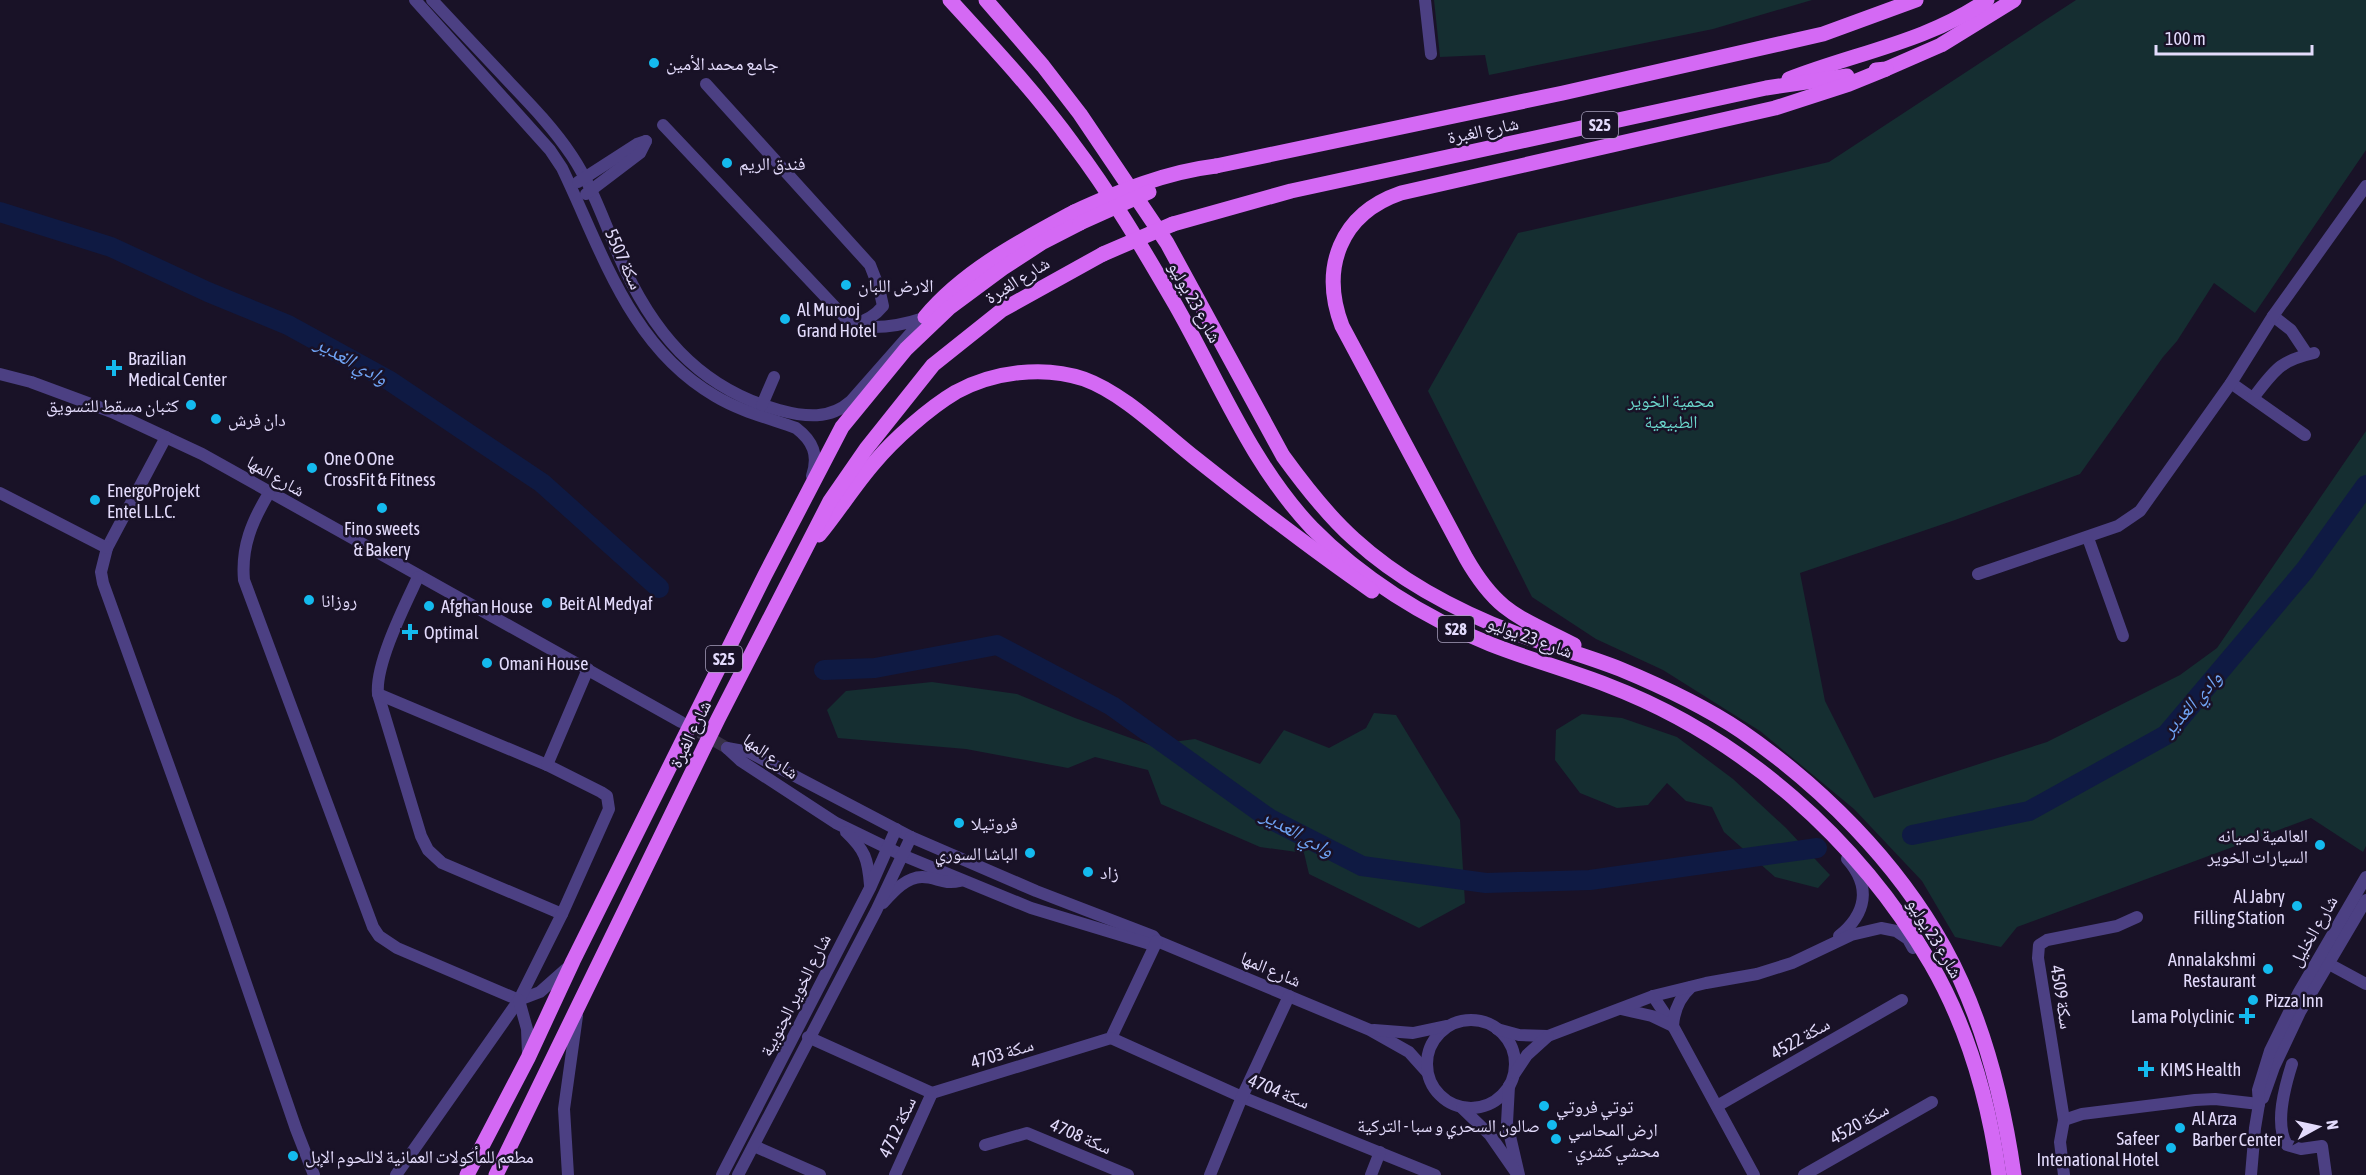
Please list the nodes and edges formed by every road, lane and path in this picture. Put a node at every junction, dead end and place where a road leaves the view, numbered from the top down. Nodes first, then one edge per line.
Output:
1 (415, 0) edge
2 (432, 0) edge
3 (950, 0) edge
4 (986, 0) edge
5 (1425, 0) edge
6 (1916, 0) edge
7 (1987, 0) edge
8 (2014, 0) edge
9 (1431, 54) dead end
10 (1886, 69) junction
11 (706, 84) dead end
12 (1767, 88) junction
13 (663, 125) dead end
14 (586, 178) junction
15 (570, 186) junction
16 (2366, 186) edge
17 (591, 191) junction
18 (577, 199) junction
19 (1077, 218) junction
20 (2274, 316) junction
21 (925, 317) junction
22 (852, 325) junction
23 (0, 374) edge
24 (774, 377) dead end
25 (2231, 383) junction
26 (2253, 398) junction
27 (762, 405) junction
28 (2305, 435) dead end
29 (166, 437) junction
30 (807, 492) junction
31 (0, 493) edge
32 (269, 493) junction
33 (2088, 538) junction
34 (107, 548) junction
35 (798, 561) junction
36 (1978, 574) dead end
37 (418, 577) junction
38 (2123, 636) dead end
39 (1494, 646) junction
40 (588, 669) junction
41 (1619, 669) junction
42 (378, 694) junction
43 (681, 722) tunnel mouth
44 (547, 765) junction
45 (1793, 797) junction
46 (836, 823) junction
47 (896, 829) junction
48 (911, 837) junction
49 (888, 848) junction
50 (902, 855) junction
51 (2366, 877) edge
52 (961, 881) junction
53 (870, 888) junction
54 (2366, 900) edge
55 (876, 911) junction
56 (562, 914) junction
57 (2137, 917) dead end
58 (1157, 941) junction
59 (1829, 945) junction
60 (573, 962) junction
61 (2329, 964) junction
62 (2366, 984) edge
63 (1692, 987) junction
64 (1289, 996) junction
65 (1653, 996) junction
66 (519, 1000) junction
67 (1902, 1000) dead end
68 (579, 1006) junction
69 (1621, 1009) junction
70 (1449, 1025) junction
71 (1673, 1026) junction
72 (1497, 1029) junction
73 (1370, 1030) junction
74 (1548, 1036) junction
75 (808, 1037) junction
76 (1111, 1038) junction
77 (1971, 1055) junction
78 (528, 1058) junction
79 (2292, 1064) dead end
80 (1427, 1072) junction
81 (1511, 1081) junction
82 (932, 1094) junction
83 (1242, 1096) junction
84 (1932, 1102) dead end
85 (2259, 1104) junction
86 (1717, 1106) junction
87 (1462, 1108) junction
88 (2064, 1120) junction
89 (985, 1145) dead end
90 (754, 1146) junction
91 (1380, 1152) junction
92 (314, 1175) edge
93 (396, 1175) edge
94 (467, 1175) edge
95 (496, 1175) edge
96 (568, 1175) edge
97 (722, 1175) edge
98 (738, 1175) edge
99 (820, 1175) edge
100 (895, 1175) edge
101 (1128, 1175) edge
102 (1210, 1175) edge
103 (1371, 1175) edge
104 (1434, 1175) edge
105 (1518, 1175) edge
106 (1754, 1175) edge
107 (1804, 1175) edge
108 (1999, 1175) edge
109 (2014, 1175) edge
110 (2064, 1175) edge
111 (2251, 1175) edge
112 (2326, 1175) edge

1 - 15 street, سكة 5507
2 - 14 street, سكة 5507
3 - 39 main road, شارع 23 يوليو / S28
4 - 41 main road, شارع 23 يوليو / S28
5 - 9 street
6 - 19 main road, شارع الغبرة / S25, bridge
7 - 12 main road
8 - 10 main road, شارع الغبرة / S25
10 - 12 main road, شارع الغبرة / S25
10 - 41 main road
11 - 22 street
12 - 35 main road, شارع الغبرة / S25, bridge
13 - 22 street
14 - 15 street
14 - 17 street, سكة 5507
14 - 17 street
15 - 18 street, سكة 5507
16 - 20 street
17 - 18 street
17 - 27 street, سكة 5507
18 - 30 street, سكة 5507
19 - 21 main road
19 - 30 main road, شارع الغبرة / S25
20 - 25 street
20 - 26 street
21 - 22 street
21 - 27 street, سكة 5507
23 - 29 street, شارع المها
24 - 27 street
25 - 26 street
25 - 33 street
26 - 28 street
29 - 32 street, شارع المها
29 - 34 street
30 - 60 main road, شارع الغبرة / S25
31 - 34 street
32 - 37 street, شارع المها
32 - 66 street
33 - 36 street
33 - 38 street
34 - 92 street
35 - 39 main road
35 - 68 main road, شارع الغبرة / S25
37 - 40 street, شارع المها
37 - 42 street
39 - 45 main road, شارع 23 يوليو / S28
40 - 43 street, شارع المها
40 - 44 street
41 - 109 main road, شارع 23 يوليو / S28
42 - 44 street
42 - 56 street
44 - 56 street
45 - 59 street
45 - 77 main road, شارع 23 يوليو / S28
46 - 47 street, شارع المها
46 - 49 street, شارع المها
46 - 53 street
47 - 48 street, شارع المها
47 - 49 street, شارع الخوير الجنوبية
48 - 50 street, شارع الخوير الجنوبية
48 - 58 street, شارع المها
49 - 50 street, شارع المها
49 - 53 street, شارع الخوير الجنوبية
50 - 52 street, شارع المها
50 - 55 street, شارع الخوير الجنوبية
51 - 85 street, شارع الخليل
52 - 55 street
52 - 58 street, شارع المها
53 - 97 street, شارع الخوير الجنوبية
54 - 61 street, شارع الخليل
55 - 75 street, شارع الخوير الجنوبية
56 - 66 street
57 - 88 street, سكة 4509
58 - 64 street, شارع المها
58 - 76 street
59 - 63 street
59 - 77 street
60 - 66 street
60 - 78 main road, شارع الغبرة / S25
61 - 62 street
61 - 85 street, شارع الخليل
63 - 65 street
63 - 71 street
64 - 73 street, شارع المها
64 - 83 street
65 - 69 street
65 - 71 street
66 - 78 street
66 - 93 street
67 - 86 street, سكة 4522
68 - 95 main road, شارع الغبرة / S25
68 - 96 street
69 - 71 street
69 - 74 street
70 - 72 street
70 - 73 street, شارع المها
70 - 80 street
71 - 86 street
72 - 74 street
72 - 81 street
73 - 80 street, شارع المها
74 - 81 street
75 - 82 street
75 - 90 street, شارع الخوير الجنوبية
76 - 82 street, 4703 سكة
76 - 83 street, سكة 4704
77 - 108 main road, شارع 23 يوليو / S28
78 - 94 main road, شارع الغبرة / S25
79 - 112 street
80 - 87 street
81 - 87 street
81 - 105 street
82 - 100 street, سكة 4712
83 - 91 street, سكة 4704
83 - 102 street
84 - 107 street, سكة 4520
85 - 88 street
85 - 111 street, شارع الخليل
86 - 106 street
87 - 105 street
88 - 110 street, سكة 4509
89 - 101 street, سكة 4708
90 - 98 street, شارع الخوير الجنوبية
90 - 99 street
91 - 103 street
91 - 104 street, سكة 4704

